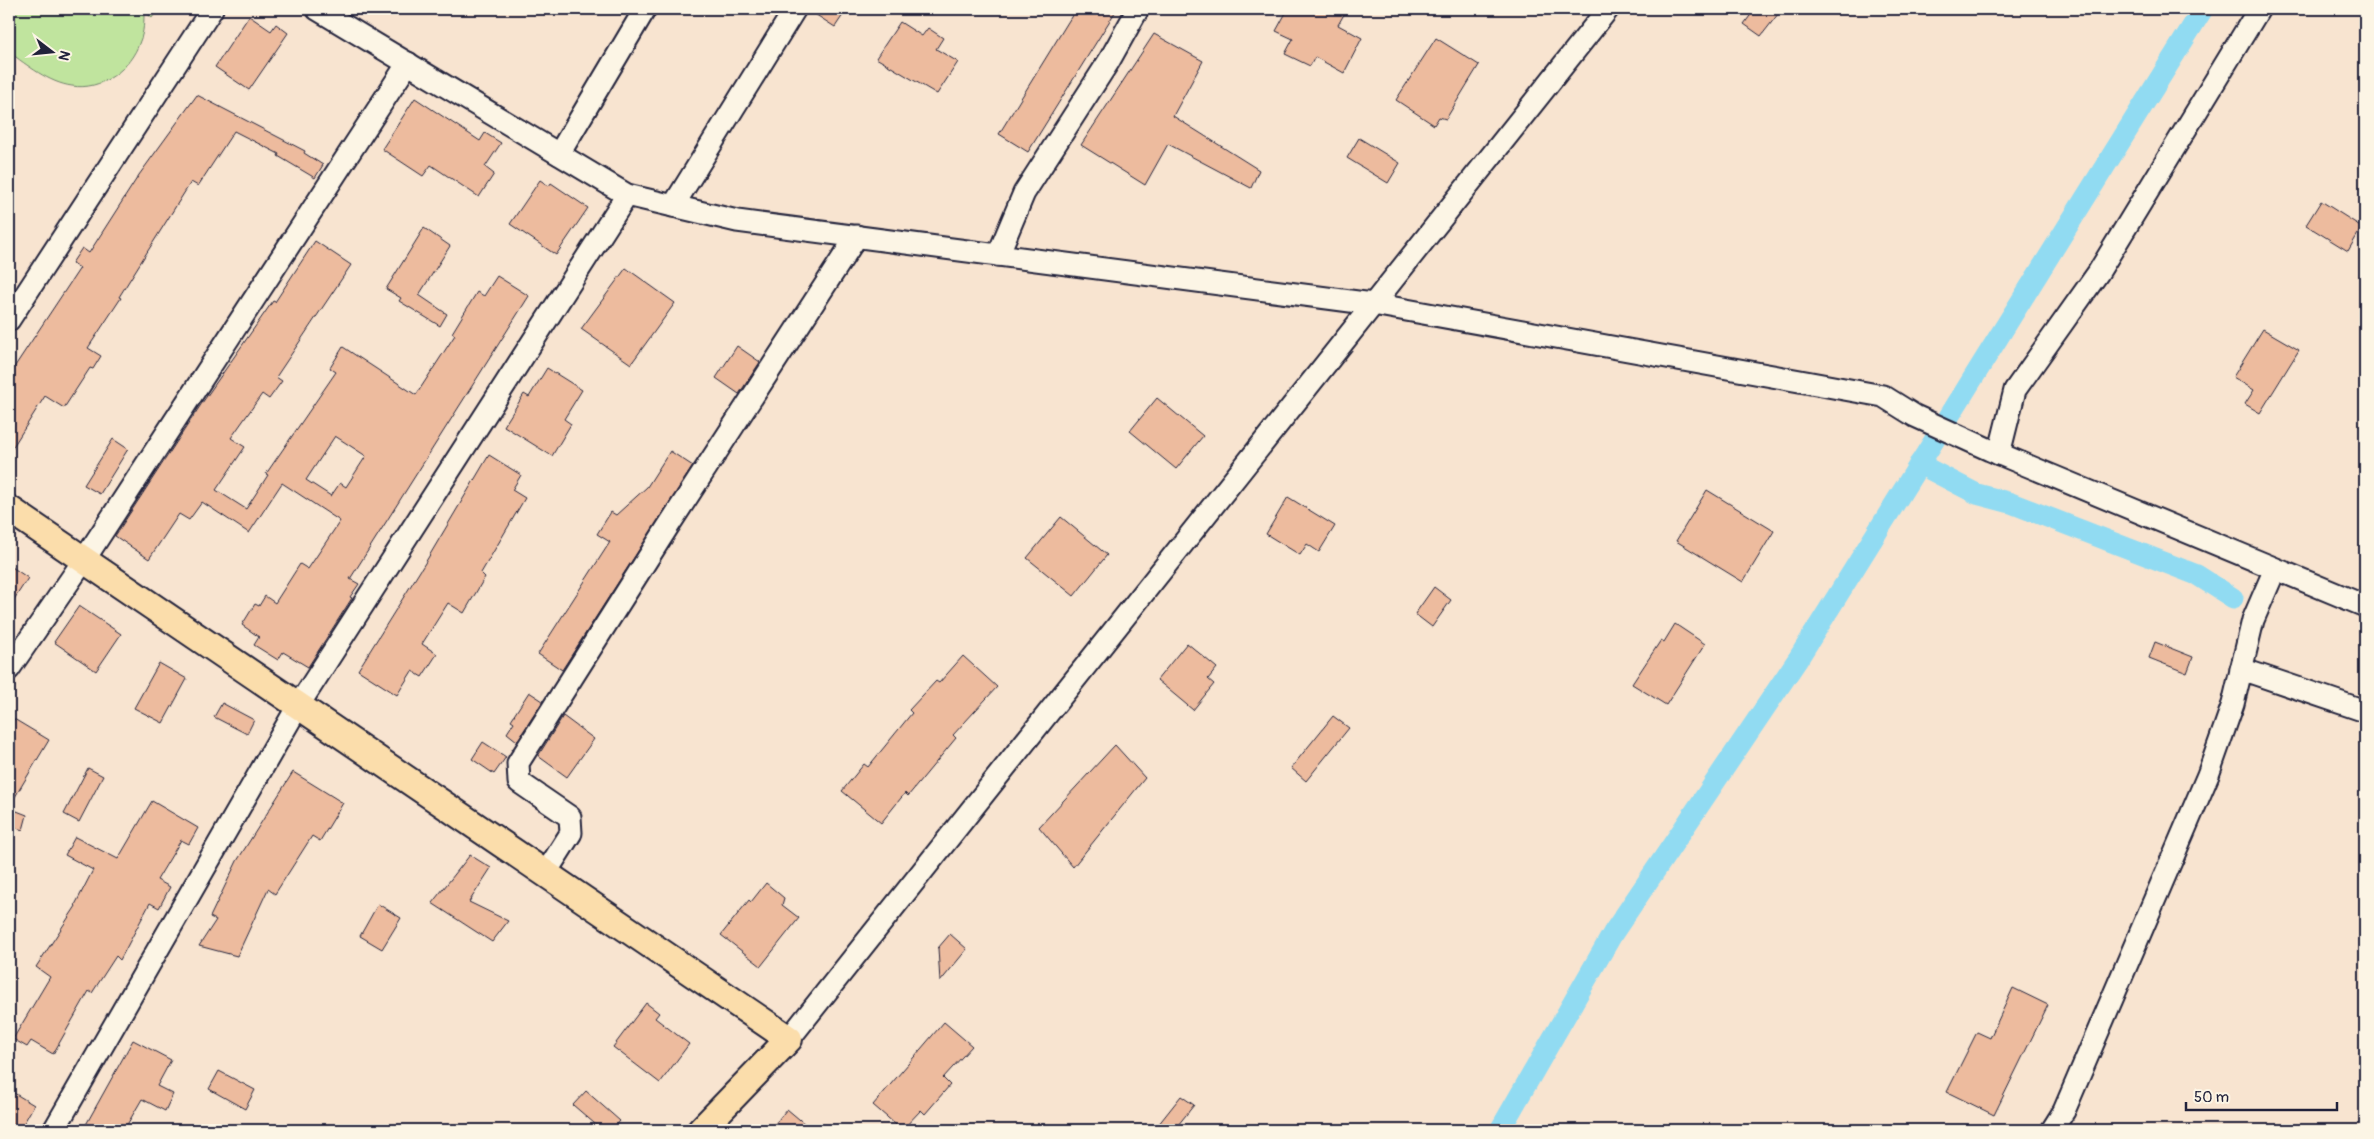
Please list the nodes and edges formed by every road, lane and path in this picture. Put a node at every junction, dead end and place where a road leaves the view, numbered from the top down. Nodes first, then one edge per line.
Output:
1 (212, 9) edge
2 (317, 9) edge
3 (645, 9) edge
4 (795, 9) edge
5 (1138, 9) edge
6 (1608, 9) edge
7 (2259, 9) edge
8 (408, 63) junction
9 (559, 154) junction
10 (627, 195) junction
11 (673, 206) junction
12 (858, 236) junction
13 (998, 255) junction
14 (1373, 304) junction
15 (9, 320) edge
16 (1995, 452) junction
17 (9, 510) edge
18 (84, 560) junction
19 (2275, 569) junction
20 (2365, 606) edge
21 (9, 669) edge
22 (2241, 669) junction
23 (298, 706) junction
24 (2365, 711) edge
25 (545, 874) junction
26 (788, 1039) junction
27 (54, 1130) edge
28 (701, 1130) edge
29 (2052, 1130) edge

1 - 15 street
2 - 8 street
3 - 9 street
4 - 11 street
5 - 13 street
6 - 14 street
7 - 16 street
8 - 9 street
8 - 18 street
9 - 10 street
10 - 11 street
10 - 23 street
11 - 12 street
12 - 13 street
12 - 25 street
13 - 14 street
14 - 16 street
14 - 26 street
16 - 19 street
17 - 18 main road
18 - 21 street
18 - 23 main road
19 - 20 street
19 - 22 street
22 - 24 street
22 - 29 street
23 - 25 main road
23 - 27 street
25 - 26 main road
26 - 28 main road

